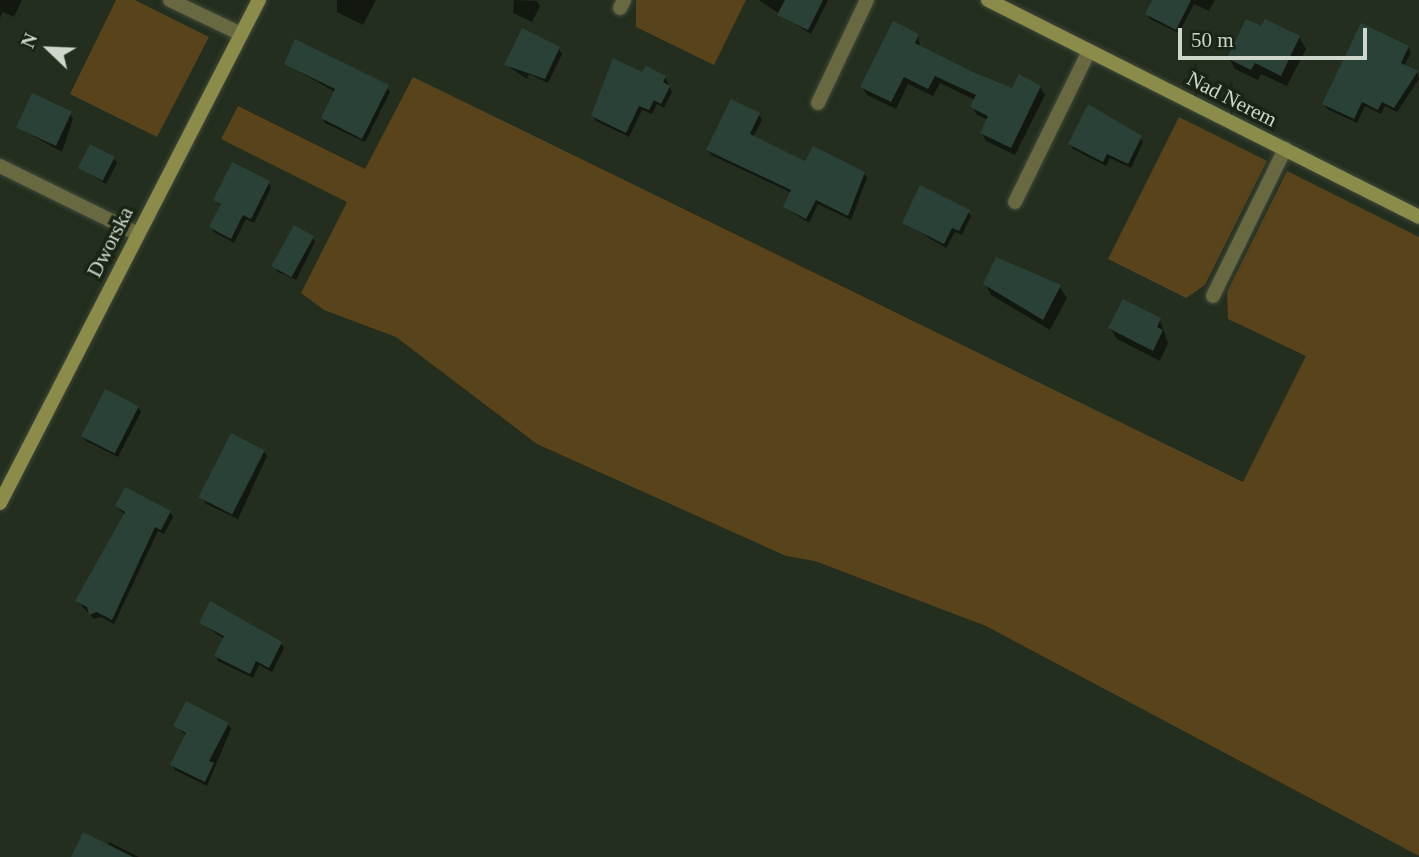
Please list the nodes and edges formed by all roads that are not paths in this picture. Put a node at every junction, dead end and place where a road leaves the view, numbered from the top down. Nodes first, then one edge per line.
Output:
1 (170, 0) edge
2 (259, 0) edge
3 (867, 0) edge
4 (988, 0) edge
5 (241, 34) junction
6 (1089, 51) junction
7 (818, 103) dead end
8 (1285, 149) junction
9 (0, 166) edge
10 (1015, 202) dead end
11 (1419, 216) edge
12 (138, 234) junction
13 (1213, 296) dead end
14 (0, 503) edge

1 - 5 street
2 - 5 street, Dworska
3 - 7 street
4 - 6 street, Nad Nerem
5 - 12 street, Dworska
6 - 8 street, Nad Nerem
6 - 10 street
8 - 11 street, Nad Nerem
8 - 13 street
9 - 12 street
12 - 14 street, Dworska

